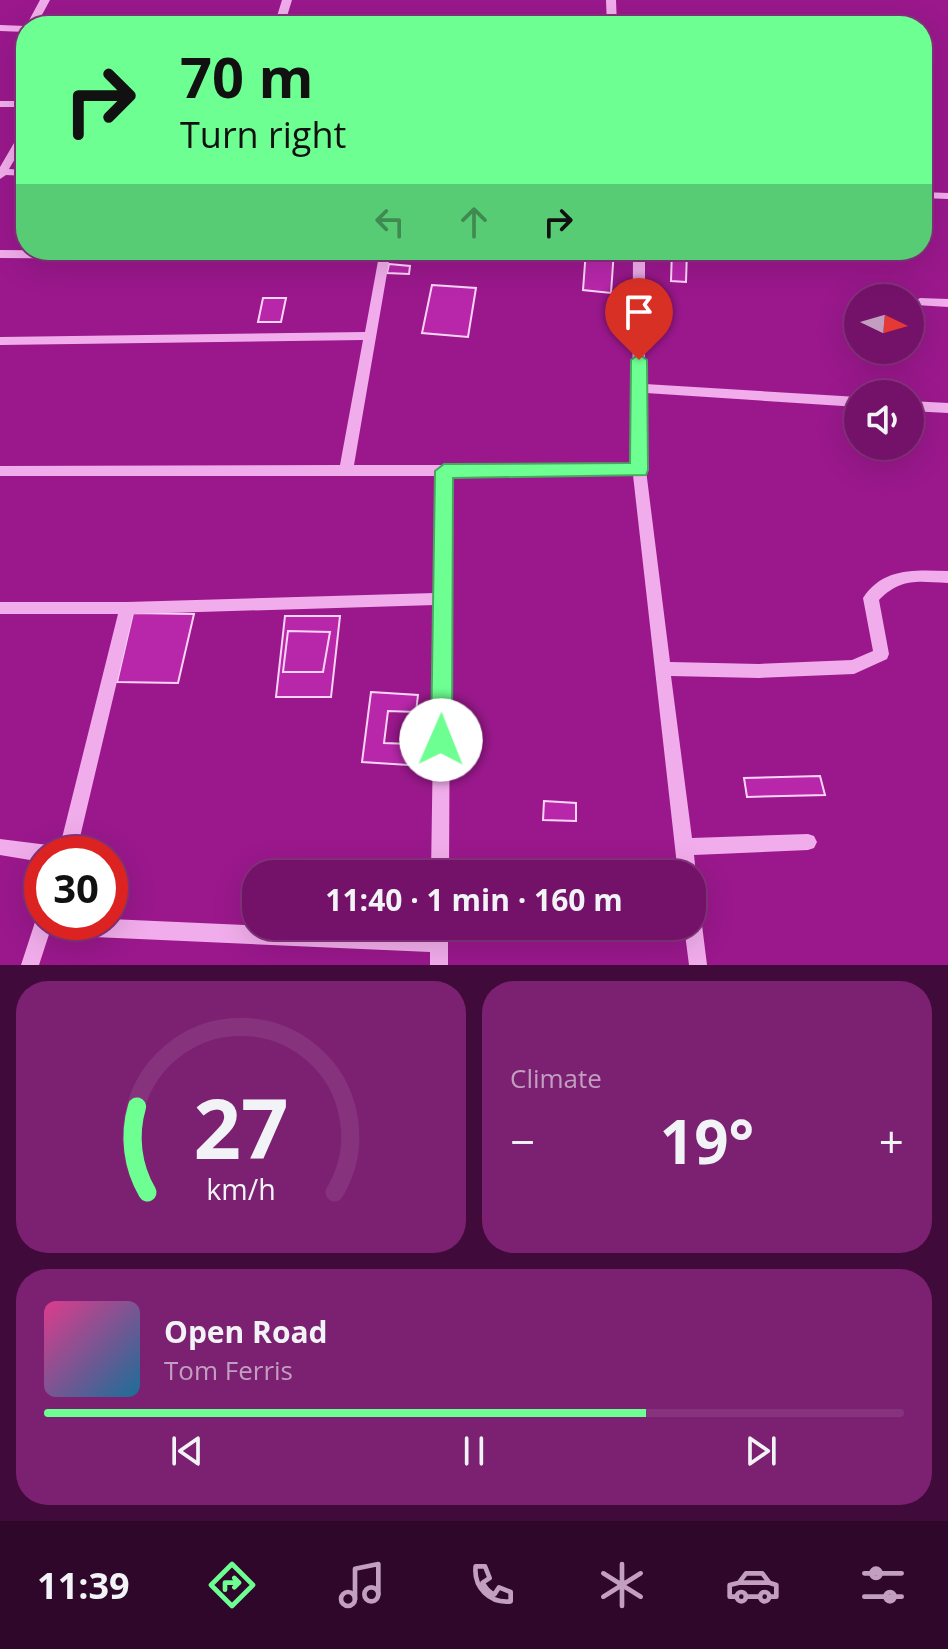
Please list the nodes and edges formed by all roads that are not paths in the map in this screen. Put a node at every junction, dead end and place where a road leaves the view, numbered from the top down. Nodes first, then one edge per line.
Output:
1 (16, 148) edge
2 (1, 174) edge
3 (384, 260) edge
4 (639, 260) edge
5 (924, 302) edge
6 (948, 303) edge
7 (371, 336) junction
8 (0, 341) edge
9 (639, 388) junction
10 (844, 401) edge
11 (924, 407) edge
12 (948, 408) edge
13 (639, 470) junction
14 (0, 471) edge
15 (346, 471) junction
16 (444, 471) junction
17 (948, 577) edge
18 (444, 599) junction
19 (0, 608) edge
20 (127, 608) junction
21 (662, 669) junction
22 (71, 836) edge
23 (808, 842) dead end
24 (0, 847) edge
25 (684, 847) junction
26 (24, 850) edge
27 (440, 860) edge
28 (685, 860) edge
29 (128, 928) edge
30 (242, 930) edge
31 (38, 940) edge
32 (439, 940) edge
33 (695, 940) edge
34 (30, 965) edge
35 (439, 965) edge
36 (698, 965) edge

1 - 2 street
3 - 7 street
4 - 9 street
5 - 6 street
7 - 8 street
7 - 15 street
9 - 10 street
9 - 13 street
11 - 12 street
13 - 16 street
13 - 21 street
14 - 15 street
15 - 16 street
16 - 18 street
17 - 21 street
18 - 20 street
18 - 27 street
19 - 20 street
20 - 22 street
21 - 25 street
23 - 25 street
24 - 26 street
25 - 28 street
29 - 30 street
31 - 34 street
32 - 35 street
33 - 36 street

